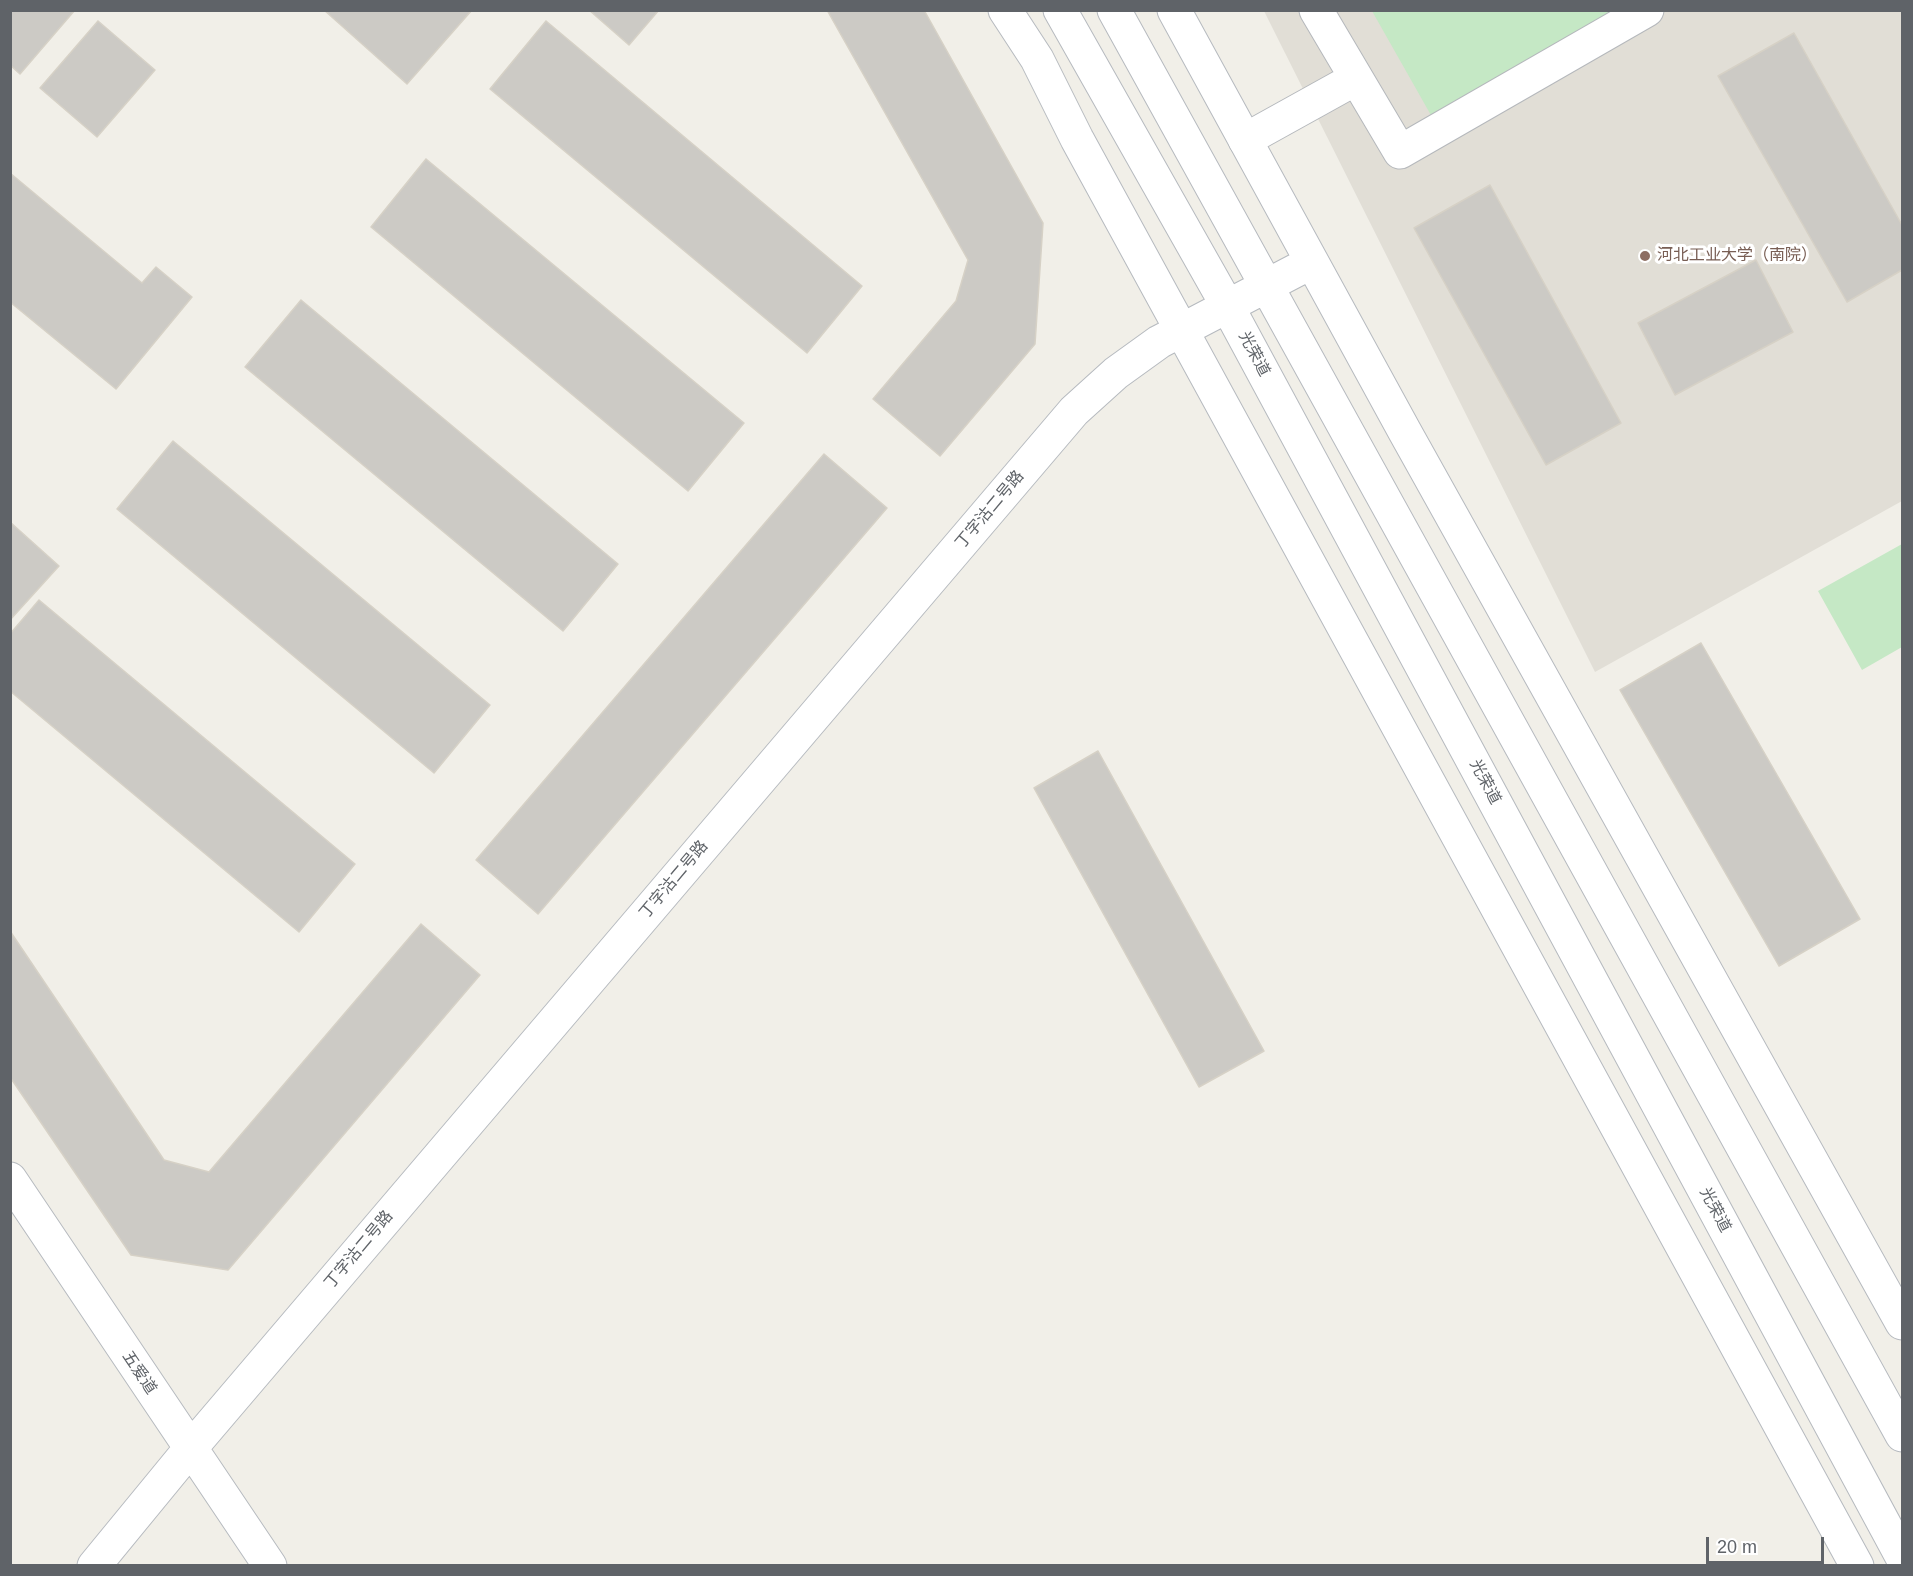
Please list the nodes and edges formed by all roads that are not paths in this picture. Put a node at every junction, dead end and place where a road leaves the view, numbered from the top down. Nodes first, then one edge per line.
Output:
1 (1005, 10) edge
2 (1060, 10) edge
3 (1114, 10) edge
4 (1174, 10) edge
5 (1316, 10) edge
6 (1647, 10) edge
7 (1355, 79) junction
8 (1245, 140) junction
9 (1312, 262) junction
10 (1266, 285) junction
11 (1228, 307) junction
12 (1182, 331) junction
13 (10, 1179) edge
14 (1902, 1323) edge
15 (1902, 1435) edge
16 (190, 1449) junction
17 (1902, 1557) edge
18 (94, 1566) edge
19 (270, 1566) edge
20 (1857, 1566) edge

1 - 12 main road
2 - 11 main road, 光荣道
3 - 10 main road
4 - 8 main road
5 - 7 main road
6 - 7 main road
7 - 8 main road
8 - 9 main road
9 - 10 main road, 丁字沽二号路
9 - 14 main road
10 - 11 main road, 丁字沽二号路
10 - 15 main road
11 - 12 main road, 丁字沽二号路
11 - 17 main road, 光荣道
12 - 16 main road, 丁字沽二号路
12 - 20 main road
13 - 16 main road, 五爱道
16 - 18 main road, 丁字沽二号路
16 - 19 main road, 五爱道

